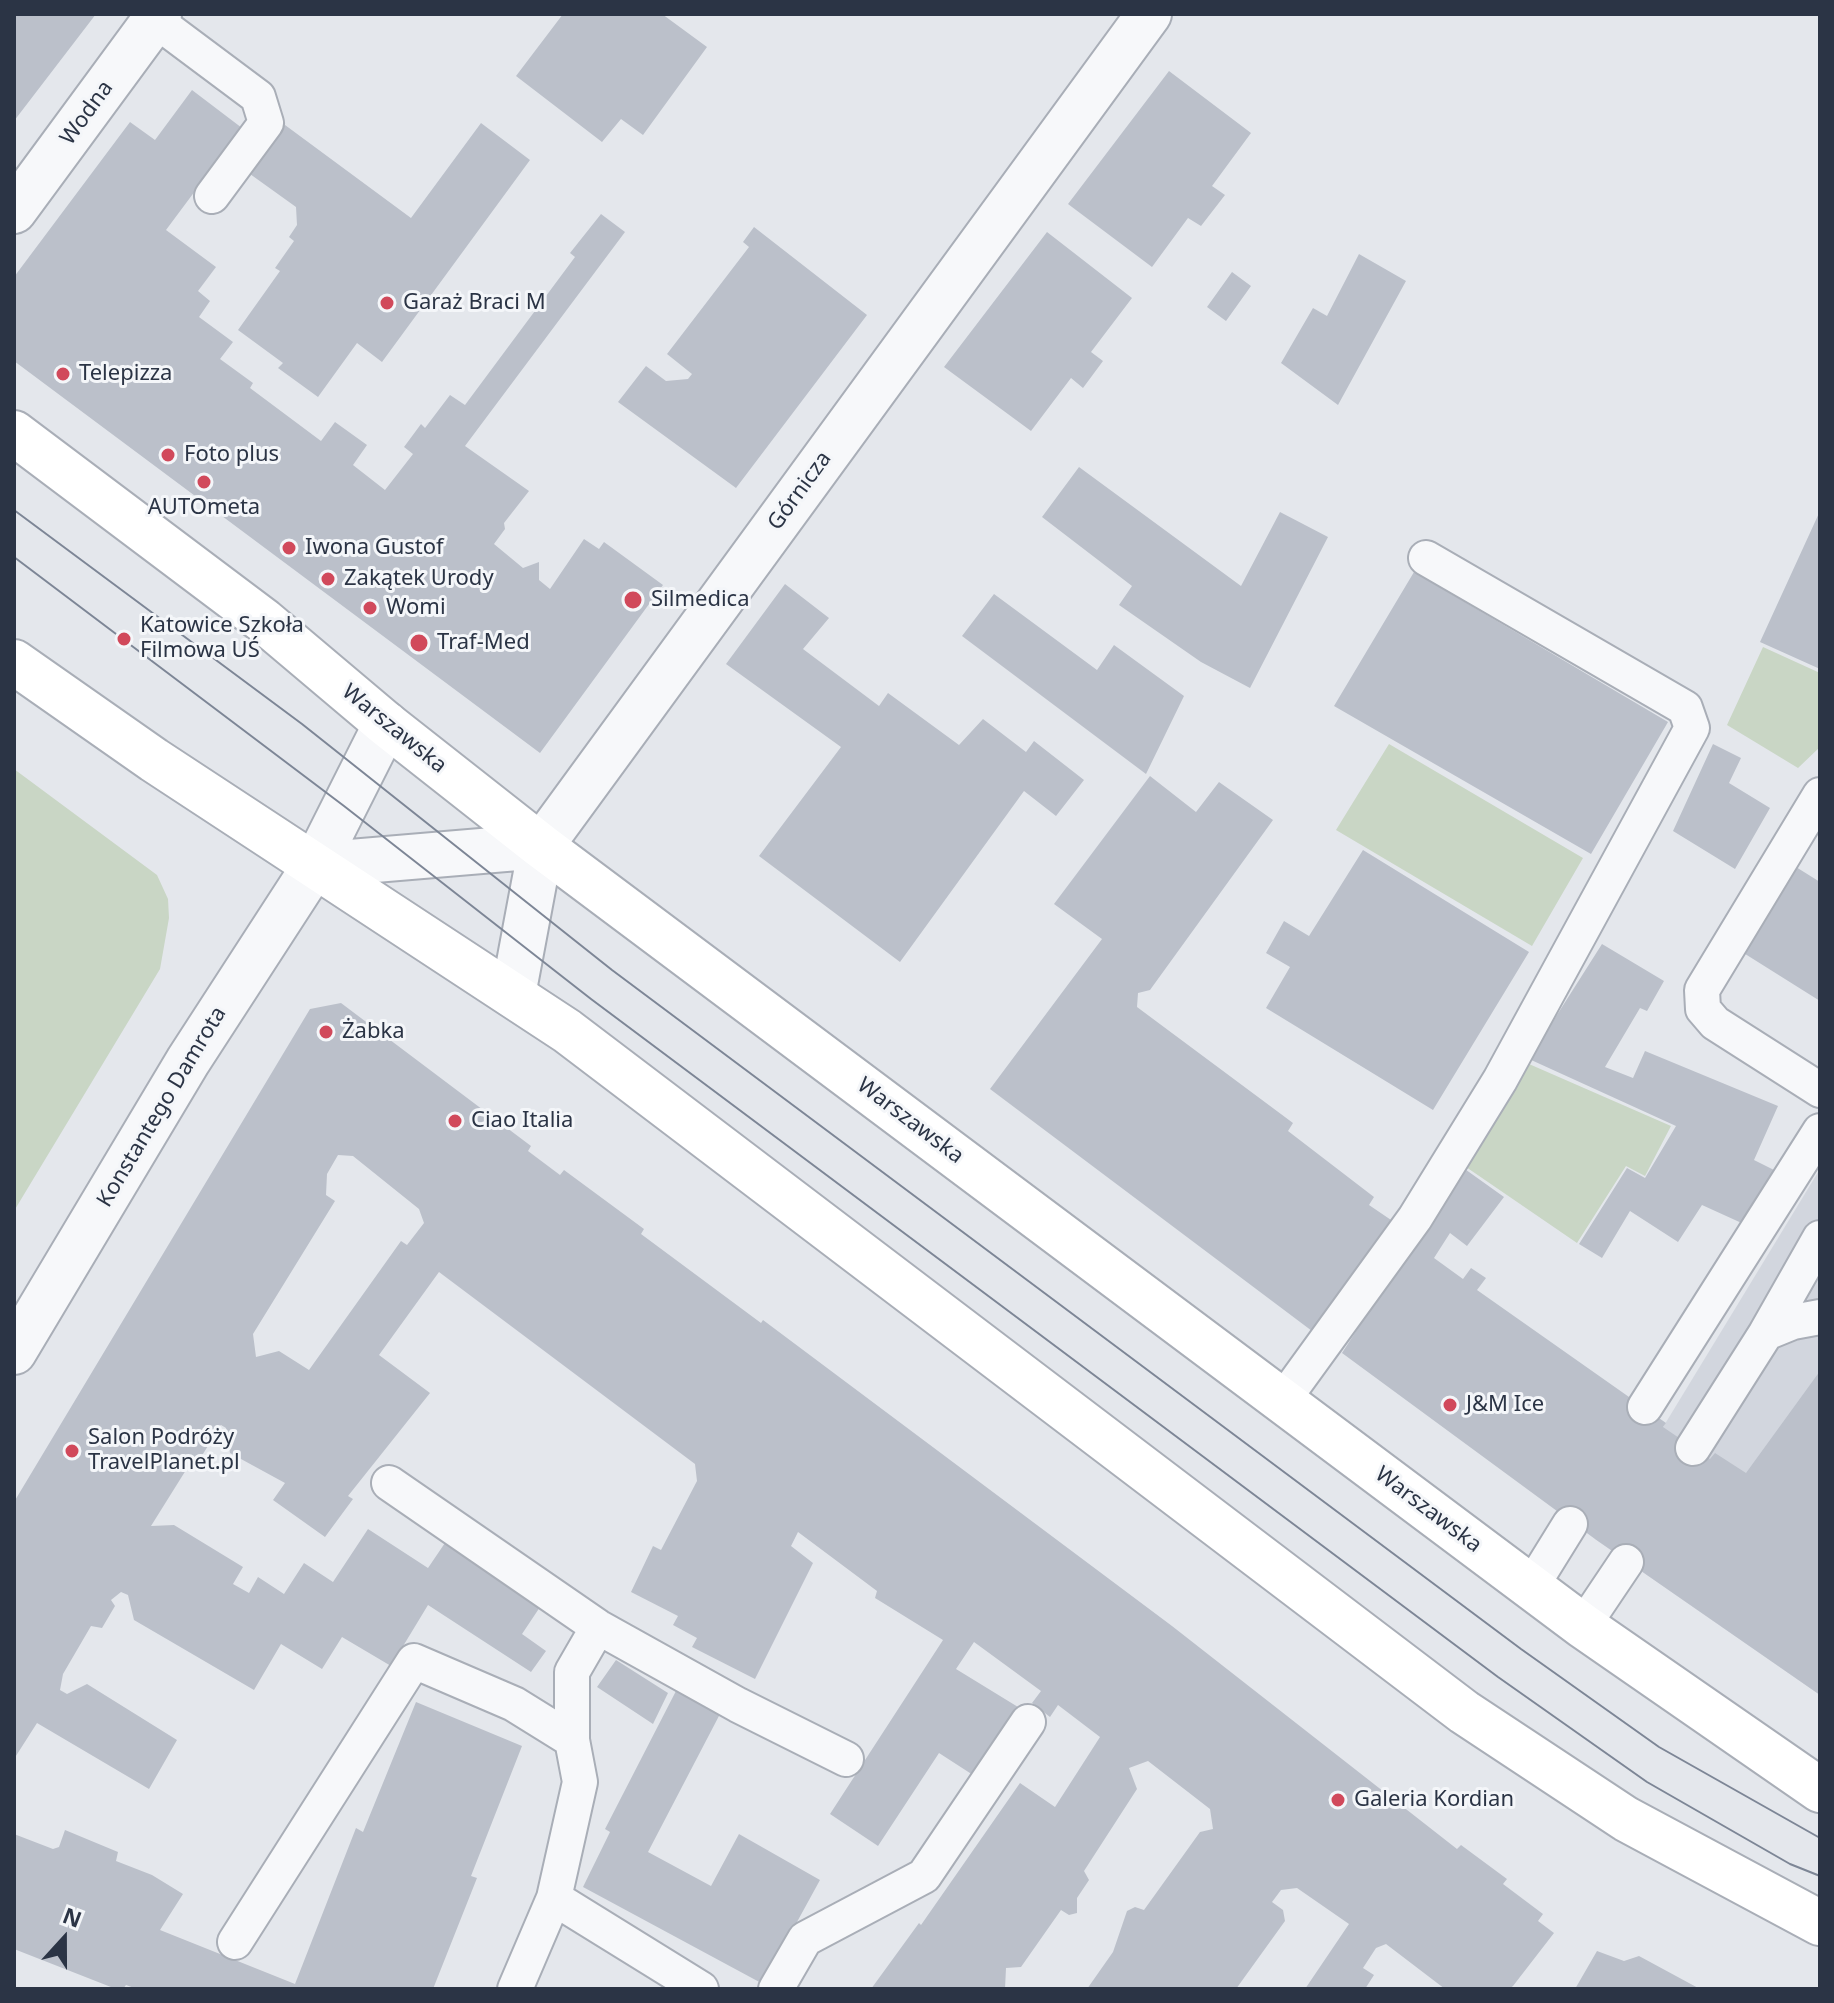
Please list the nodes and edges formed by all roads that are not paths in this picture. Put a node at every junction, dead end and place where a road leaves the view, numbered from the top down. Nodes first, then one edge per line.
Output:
1 (1149, 14) edge
2 (157, 17) edge
3 (212, 196) dead end
4 (14, 211) edge
5 (14, 433) edge
6 (1426, 558) dead end
7 (14, 662) edge
8 (386, 724) junction
9 (1820, 795) edge
10 (541, 846) junction
11 (315, 865) junction
12 (513, 995) junction
13 (1820, 1090) edge
14 (1820, 1131) edge
15 (1820, 1238) edge
16 (1820, 1317) edge
17 (1766, 1333) junction
18 (14, 1352) edge
19 (1283, 1400) junction
20 (1645, 1407) dead end
21 (1693, 1448) dead end
22 (389, 1483) dead end
23 (1570, 1524) dead end
24 (1626, 1562) dead end
25 (1531, 1587) junction
26 (1583, 1626) junction
27 (598, 1627) junction
28 (1028, 1722) dead end
29 (572, 1740) junction
30 (846, 1759) dead end
31 (1820, 1790) edge
32 (554, 1898) junction
33 (1820, 1923) edge
34 (235, 1942) dead end
35 (515, 1989) edge
36 (701, 1989) edge
37 (776, 1989) edge

1 - 10 street, Górnicza
2 - 3 lane
2 - 4 street, Wodna
5 - 8 street, Warszawska
6 - 19 lane
7 - 11 street
8 - 10 street, Warszawska
8 - 11 street, Konstantego Damrota
9 - 13 lane
10 - 11 street
10 - 12 street, Górnicza
10 - 19 street, Warszawska
11 - 12 street
11 - 18 street, Konstantego Damrota
12 - 33 street
14 - 20 lane
15 - 17 lane
16 - 17 lane
17 - 21 lane
19 - 25 street, Warszawska
22 - 27 lane
23 - 25 lane
24 - 26 lane
25 - 26 street, Warszawska
26 - 31 street, Warszawska
27 - 29 lane
27 - 30 lane
28 - 37 lane
29 - 32 lane
29 - 34 lane
32 - 35 lane
32 - 36 lane

